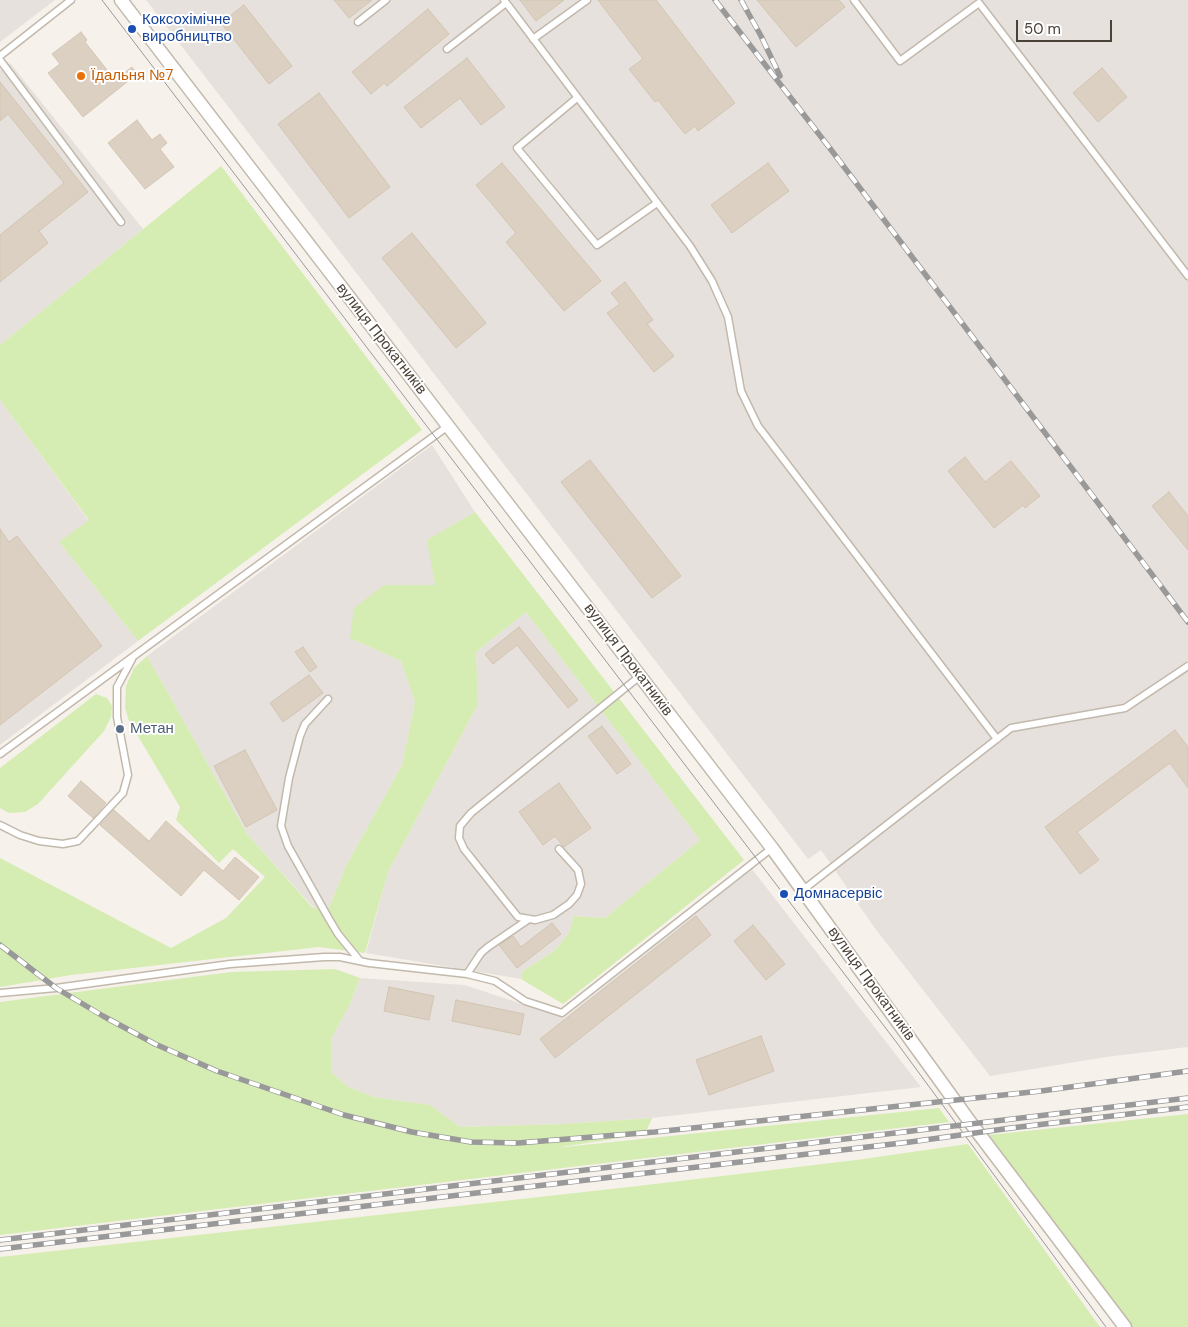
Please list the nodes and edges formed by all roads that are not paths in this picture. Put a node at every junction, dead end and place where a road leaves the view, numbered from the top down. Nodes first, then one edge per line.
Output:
1 (71, 0) edge
2 (121, 0) edge
3 (386, 0) edge
4 (587, 0) edge
5 (854, 0) edge
6 (505, 1) edge
7 (980, 1) edge
8 (358, 22) dead end
9 (533, 39) junction
10 (447, 49) dead end
11 (0, 56) edge
12 (0, 60) edge
13 (577, 98) junction
14 (657, 203) junction
15 (121, 222) dead end
16 (1188, 276) edge
17 (448, 426) junction
18 (134, 656) junction
19 (1188, 666) edge
20 (640, 676) junction
21 (328, 699) dead end
22 (997, 739) junction
23 (0, 754) edge
24 (0, 825) edge
25 (772, 848) junction
26 (559, 849) dead end
27 (803, 890) junction
28 (530, 919) junction
29 (360, 962) junction
30 (467, 974) junction
31 (0, 993) edge
32 (1126, 1327) edge

1 - 11 lane
2 - 17 street, вулиця Прокатників
3 - 8 lane
4 - 9 lane
5 - 7 lane
6 - 9 lane
6 - 10 lane
7 - 16 lane
9 - 13 lane
12 - 15 lane
13 - 14 lane
13 - 14 lane
14 - 22 lane
17 - 18 lane
17 - 20 street, вулиця Прокатників
18 - 23 lane
18 - 24 lane
19 - 22 lane
20 - 25 street, вулиця Прокатників
20 - 28 lane
21 - 29 lane
22 - 27 lane
25 - 27 street, вулиця Прокатників
25 - 30 lane
26 - 28 lane
27 - 32 street, вулиця Прокатників
28 - 30 lane
29 - 30 lane
29 - 31 lane

